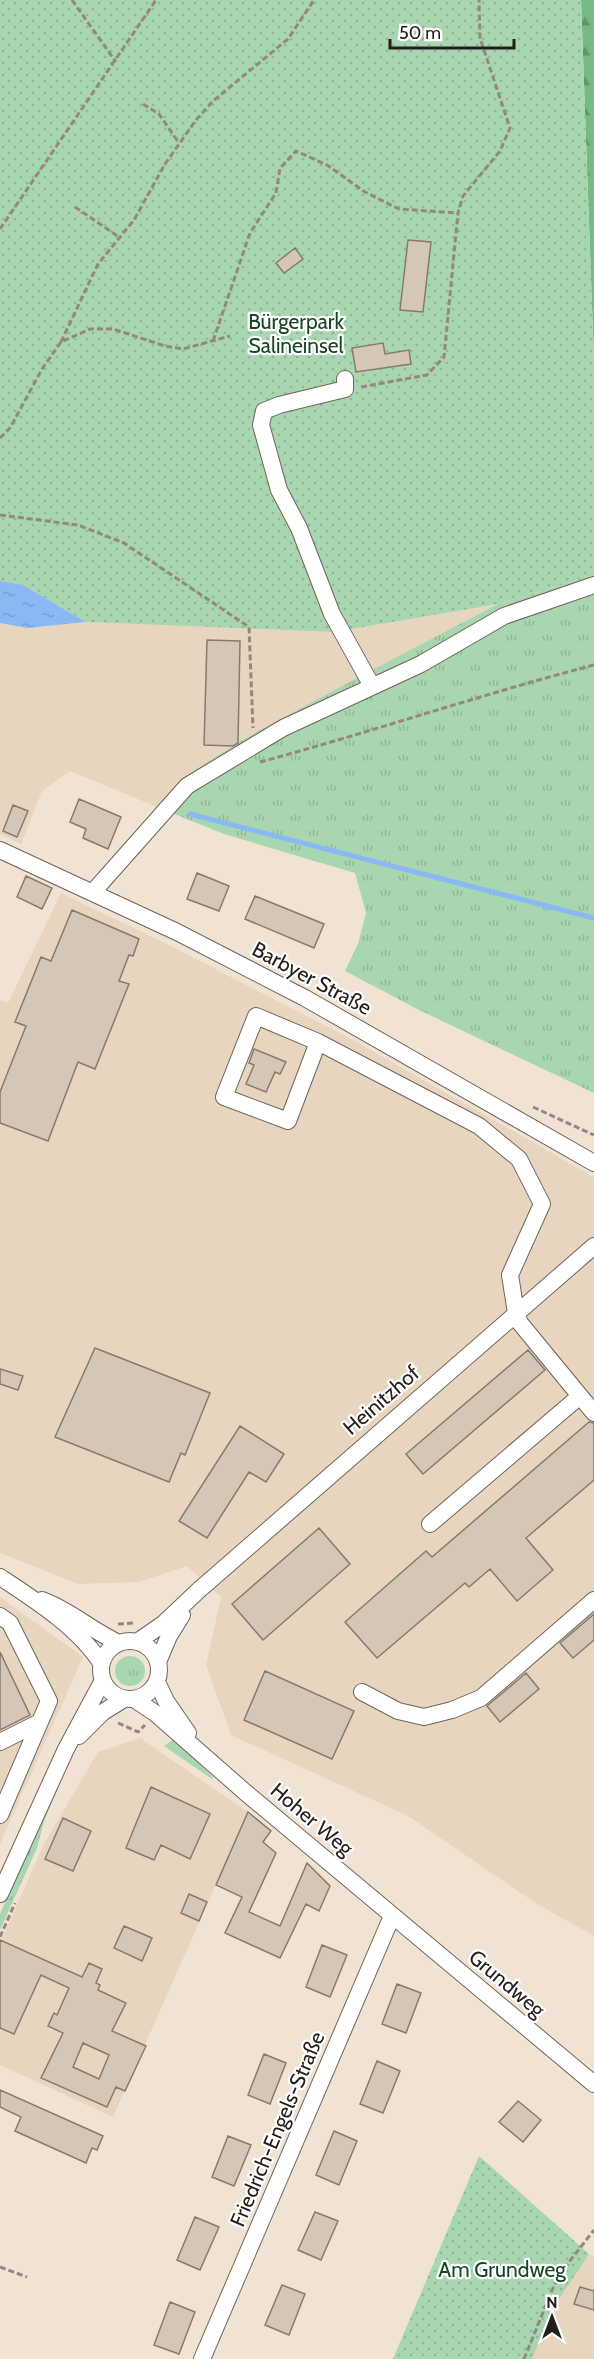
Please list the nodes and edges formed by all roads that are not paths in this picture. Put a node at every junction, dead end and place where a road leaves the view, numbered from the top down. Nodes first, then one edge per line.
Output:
1 (345, 384) road end
2 (594, 585) edge
3 (372, 686) junction
4 (0, 850) edge
5 (93, 892) junction
6 (318, 1042) junction
7 (594, 1163) edge
8 (594, 1246) edge
9 (516, 1313) junction
10 (580, 1396) junction
11 (594, 1413) edge
12 (430, 1524) dead end
13 (0, 1577) edge
14 (199, 1590) junction
15 (28, 1595) junction
16 (594, 1600) edge
17 (0, 1616) edge
18 (119, 1642) junction
19 (137, 1642) junction
20 (158, 1662) junction
21 (101, 1663) junction
22 (102, 1682) junction
23 (157, 1682) junction
24 (362, 1692) dead end
25 (129, 1699) junction
26 (40, 1722) junction
27 (0, 1742) edge
28 (66, 1749) junction
29 (204, 1756) junction
30 (0, 1815) edge
31 (0, 1894) edge
32 (392, 1916) junction
33 (594, 2084) edge
34 (202, 2359) edge

1 - 3 street
2 - 3 street
3 - 5 street
4 - 5 street, Barbyer Straße
5 - 7 street, Barbyer Straße
6 - 6 street
6 - 9 street
8 - 9 street, Heinitzhof
9 - 10 street
9 - 14 street, Heinitzhof
10 - 11 street
10 - 12 street
13 - 15 street
14 - 19 street, Heinitzhof
14 - 20 street, Heinitzhof
15 - 18 street
15 - 21 street
16 - 24 street
17 - 26 street
18 - 19 street
18 - 21 street
19 - 20 street
20 - 23 street
21 - 22 street
22 - 25 street
22 - 28 street
23 - 25 street
23 - 29 street, Hoher Weg
25 - 28 street
25 - 29 street, Hoher Weg
26 - 27 street
26 - 30 street
28 - 31 street
29 - 32 street, Hoher Weg
32 - 33 street, Grundweg
32 - 34 street, Friedrich-Engels-Straße

